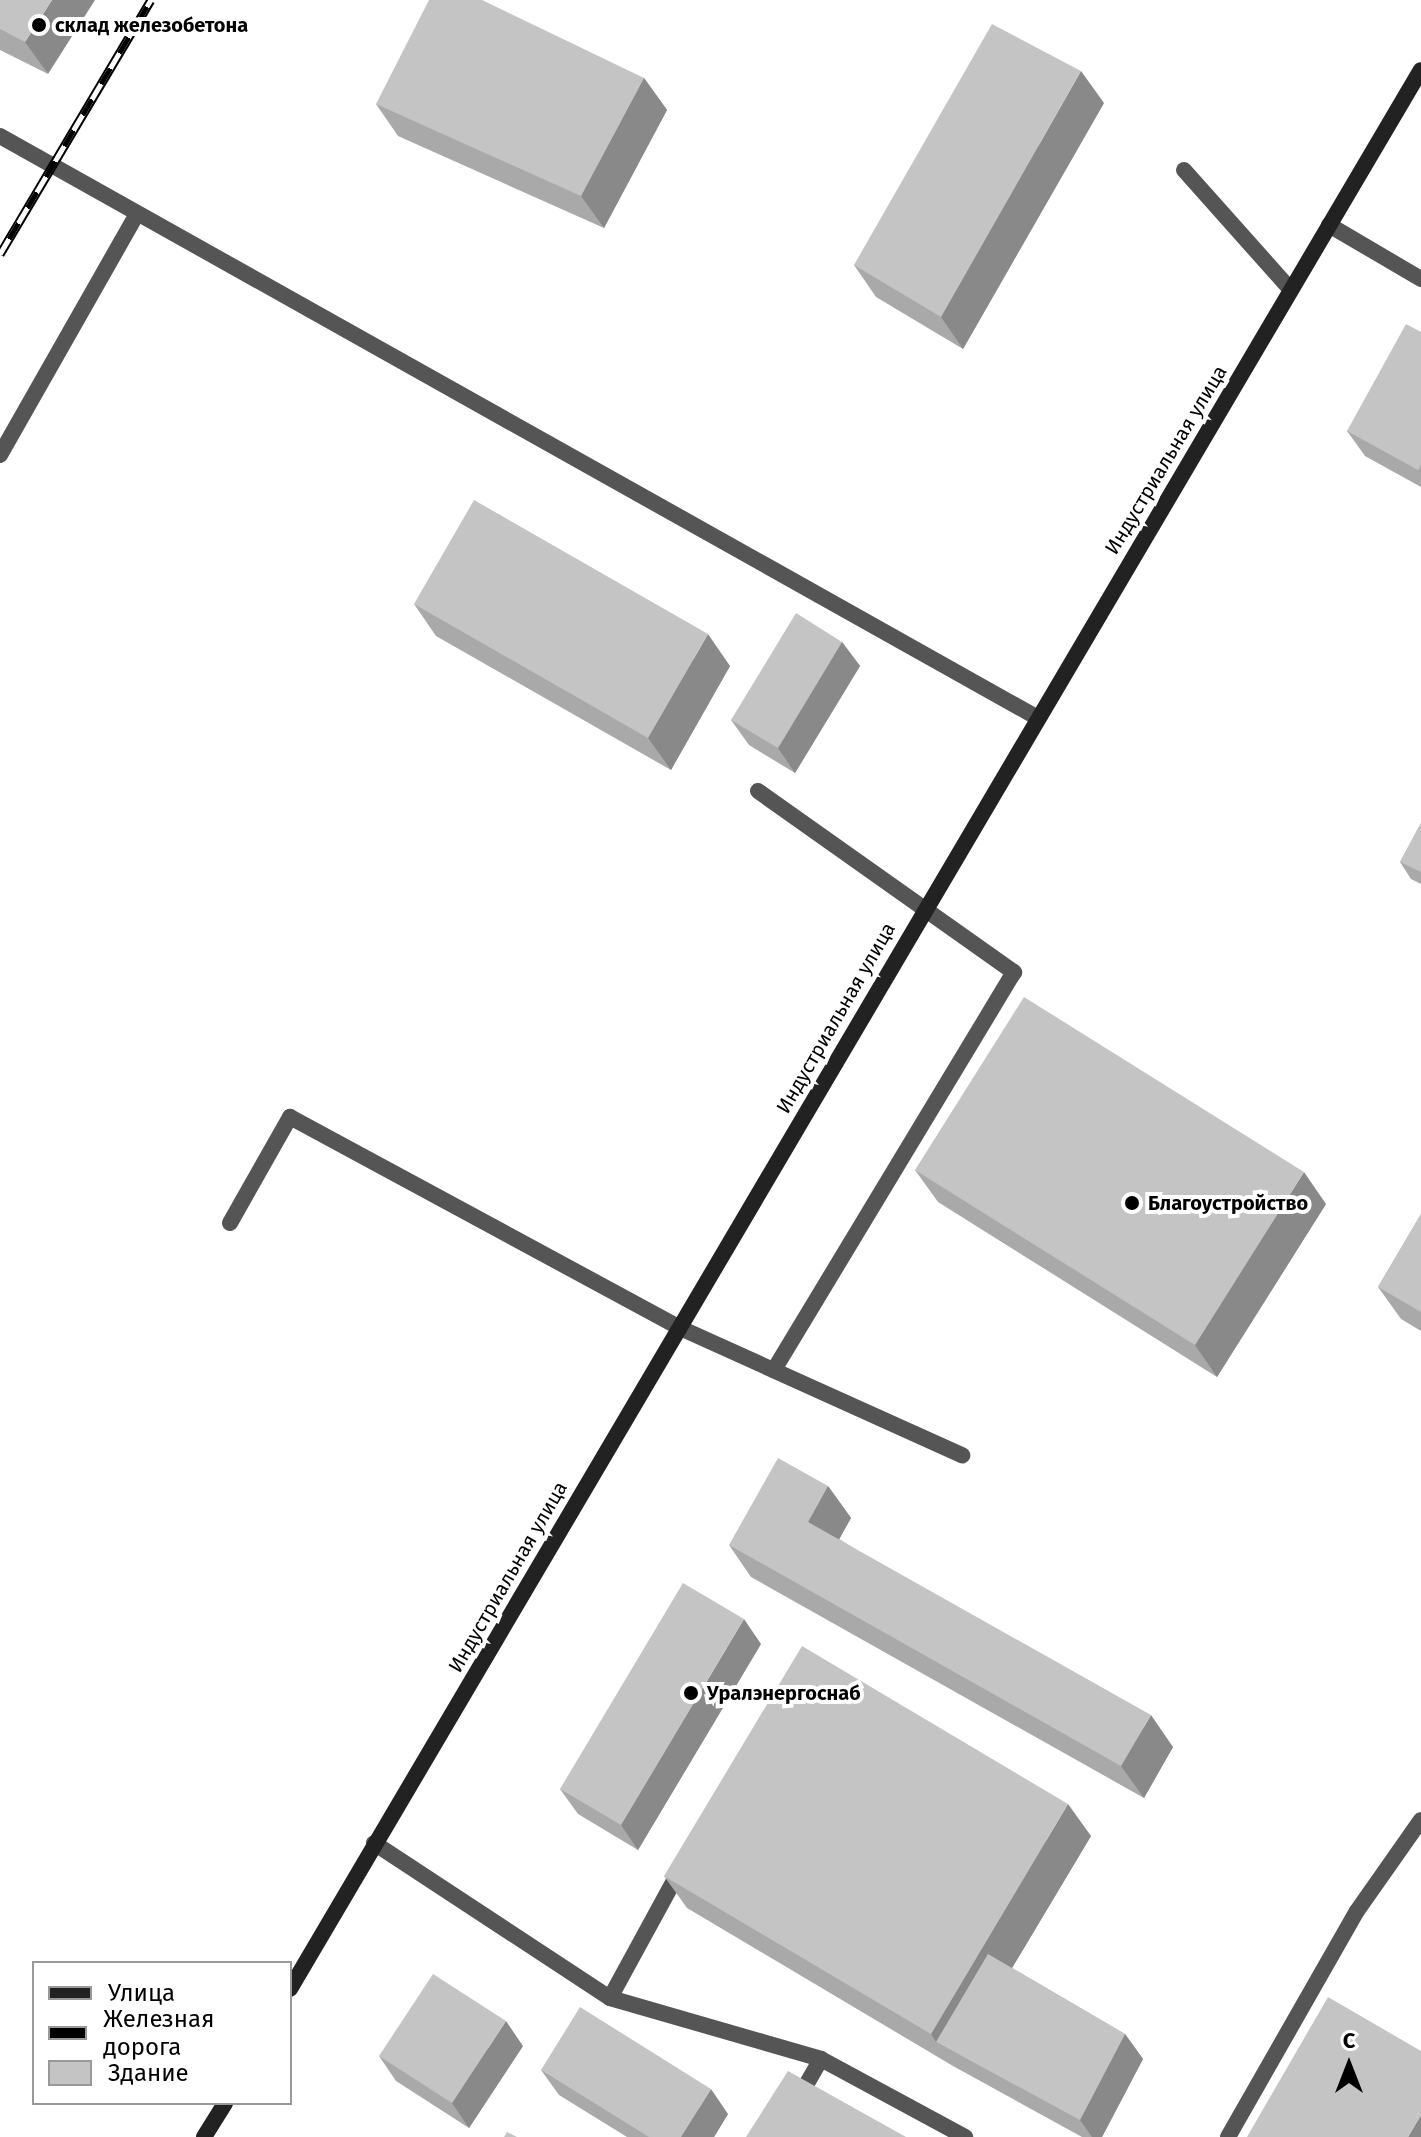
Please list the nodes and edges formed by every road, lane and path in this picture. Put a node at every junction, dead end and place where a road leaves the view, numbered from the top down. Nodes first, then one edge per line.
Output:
1 (1421, 70) edge
2 (0, 136) edge
3 (1184, 170) dead end
4 (137, 214) junction
5 (1329, 225) junction
6 (1421, 279) edge
7 (1290, 289) junction
8 (0, 455) edge
9 (1036, 717) junction
10 (758, 791) dead end
11 (924, 908) junction
12 (230, 1223) dead end
13 (678, 1327) junction
14 (774, 1370) junction
15 (962, 1455) dead end
16 (1421, 1820) edge
17 (374, 1843) junction
18 (693, 1846) edge
19 (292, 1986) edge
20 (610, 1998) junction
21 (821, 2059) junction
22 (224, 2105) edge
23 (204, 2137) edge
24 (776, 2137) edge
25 (965, 2137) edge
26 (1228, 2137) edge

1 - 5 main road, Индустриальная улица
2 - 4 lane
3 - 7 lane
4 - 8 lane
4 - 9 lane
5 - 6 lane
5 - 7 main road, Индустриальная улица
7 - 9 main road, Индустриальная улица
9 - 11 main road, Индустриальная улица
10 - 11 lane
11 - 13 main road, Индустриальная улица
11 - 14 lane
12 - 13 lane
13 - 14 lane
13 - 17 main road, Индустриальная улица
14 - 15 lane
16 - 26 lane
17 - 19 main road, Индустриальная улица
17 - 20 lane
18 - 20 lane
20 - 21 lane
21 - 24 lane
21 - 25 lane
22 - 23 main road

